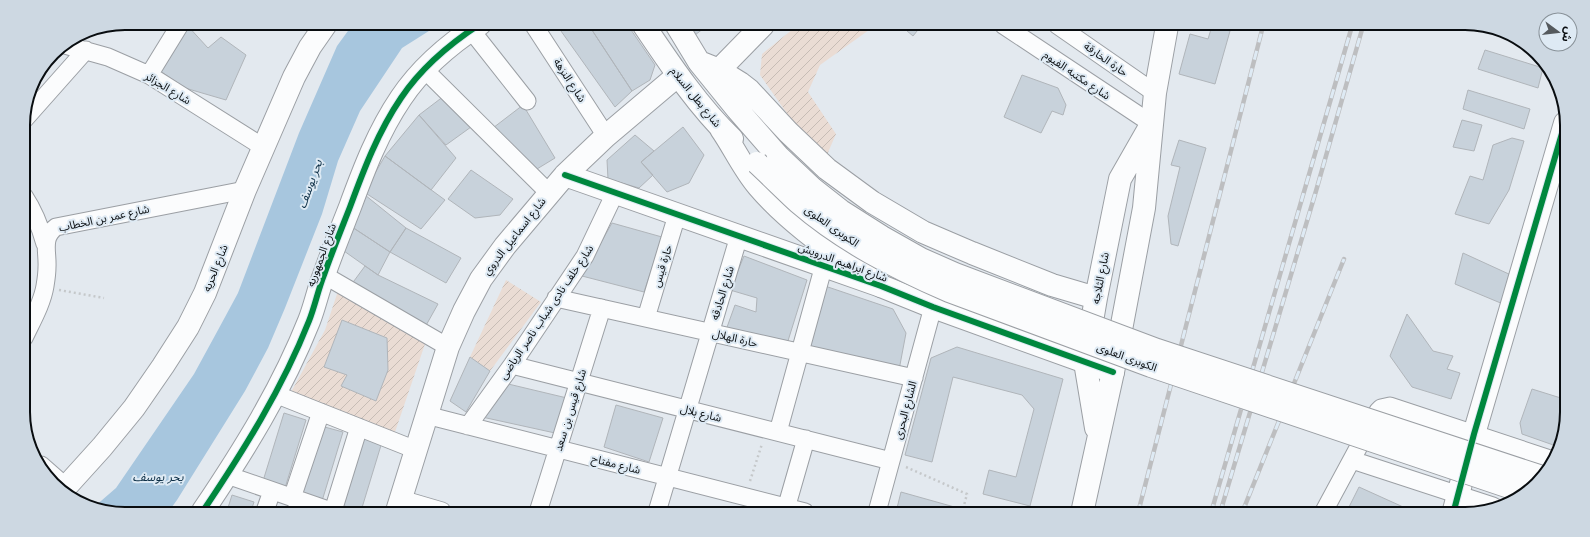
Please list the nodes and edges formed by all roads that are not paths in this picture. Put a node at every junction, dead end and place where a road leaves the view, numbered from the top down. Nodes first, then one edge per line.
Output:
1 (176, 30) edge
2 (322, 30) edge
3 (471, 30) edge
4 (477, 30) edge
5 (537, 30) edge
6 (647, 30) edge
7 (680, 30) edge
8 (757, 30) edge
9 (1011, 30) edge
10 (1064, 30) edge
11 (1165, 30) edge
12 (71, 47) edge
13 (86, 50) junction
14 (699, 62) junction
15 (425, 70) junction
16 (719, 70) junction
17 (149, 76) junction
18 (677, 76) junction
19 (1155, 93) junction
20 (527, 102) dead end
21 (31, 112) edge
22 (1152, 124) junction
23 (722, 129) junction
24 (606, 136) junction
25 (1560, 141) edge
26 (263, 147) junction
27 (757, 163) joint
28 (565, 175) junction
29 (245, 190) junction
30 (549, 192) junction
31 (615, 193) junction
32 (30, 207) edge
33 (677, 215) junction
34 (739, 236) junction
35 (45, 244) junction
36 (824, 265) junction
37 (324, 275) junction
38 (881, 286) junction
39 (556, 298) junction
40 (1096, 298) junction
41 (933, 307) junction
42 (602, 308) junction
43 (646, 318) junction
44 (30, 326) edge
45 (710, 332) junction
46 (448, 347) junction
47 (800, 353) junction
48 (1085, 362) junction
49 (512, 365) junction
50 (1113, 372) junction
51 (914, 378) junction
52 (578, 382) junction
53 (275, 394) junction
54 (687, 409) junction
55 (321, 412) junction
56 (426, 415) junction
57 (468, 426) junction
58 (359, 427) junction
59 (772, 431) junction
60 (1474, 434) junction
61 (806, 439) junction
62 (1098, 441) junction
63 (558, 449) junction
64 (416, 450) junction
65 (1548, 458) edge
66 (1352, 460) junction
67 (891, 461) junction
68 (227, 475) junction
69 (1536, 475) edge
70 (667, 477) junction
71 (66, 486) edge
72 (1518, 490) edge
73 (272, 491) junction
74 (292, 498) junction
75 (1455, 504) edge
76 (399, 505) edge
77 (1481, 505) edge
78 (206, 507) edge
79 (266, 507) edge
80 (308, 507) edge
81 (333, 507) edge
82 (413, 507) edge
83 (540, 507) edge
84 (658, 507) edge
85 (777, 507) edge
86 (787, 507) edge
87 (878, 507) edge
88 (1083, 507) edge
89 (1326, 507) edge

1 - 17 street
2 - 26 main road, شارع الحريه
3 - 15 main road, شارع الجمهوريه
4 - 20 street
5 - 24 street, شارع النزهة
6 - 18 main road, شارع بطل السلام
7 - 14 main road
8 - 16 main road
9 - 22 street, شارع مكتبه الفيوم
10 - 19 street, حارة الخارقة
11 - 19 main road, شارع الثلاجه
12 - 13 street, شارع الجزائر
13 - 17 street, شارع الجزائر
13 - 21 street
14 - 16 main road
14 - 69 main road, الكوبرى العلوى, bridge
15 - 30 street
15 - 37 main road, شارع الجمهوريه
16 - 40 main road
17 - 26 street, شارع الجزائر
18 - 23 main road, شارع بطل السلام
18 - 24 main road, شارع اسماعيل الدروي
19 - 22 main road, شارع الثلاجه
22 - 40 main road, شارع الثلاجه
22 - 50 main road, شارع الثلاجه
23 - 27 main road, شارع بطل السلام
23 - 38 main road
24 - 28 main road, شارع اسماعيل الدروي
25 - 60 main road
26 - 29 main road, شارع الحريه
27 - 72 main road, الكوبرى العلوى, bridge
28 - 30 main road, شارع اسماعيل الدروي
28 - 31 main road, شارع ابراهيم الدرويش
29 - 35 street, شارع عمر بن الخطاب
29 - 71 main road, شارع الحريه
30 - 46 main road, شارع اسماعيل الدروي
31 - 33 main road, شارع ابراهيم الدرويش
31 - 39 street, شارع خلف نادى شباب ناصر الرياضى
32 - 35 street
33 - 34 main road, شارع ابراهيم الدرويش
33 - 43 street, حارة قيس
34 - 36 main road, شارع ابراهيم الدرويش
34 - 45 street, شارع الحادقه
35 - 44 street
36 - 38 main road, شارع ابراهيم الدرويش
36 - 47 street
37 - 46 street
37 - 53 main road, شارع الجمهوريه
38 - 41 main road, شارع ابراهيم الدرويش
39 - 42 street, حارة الهلال
39 - 49 street, شارع خلف نادى شباب ناصر الرياضى
40 - 48 main road, شارع الثلاجه
41 - 48 main road, شارع ابراهيم الدرويش
41 - 51 street, الشارع البحرى
42 - 43 street, حارة الهلال
42 - 52 street, شارع قيس بن سعد
43 - 45 street, حارة الهلال
45 - 47 street, حارة الهلال
45 - 54 street, شارع الحادقه
46 - 56 main road, شارع اسماعيل الدروي
47 - 51 street, حارة الهلال
47 - 59 street
48 - 50 main road, شارع ابراهيم الدرويش
48 - 62 main road, شارع الثلاجه
49 - 52 street, شارع بلال
49 - 57 street, شارع خلف نادى شباب ناصر الرياضى
50 - 62 main road, شارع الثلاجه
51 - 67 street, الشارع البحرى
52 - 54 street, شارع بلال
52 - 63 street, شارع قيس بن سعد
53 - 55 street
53 - 68 main road, شارع الجمهوريه
54 - 59 street, شارع بلال
54 - 70 street, شارع الحادقه
55 - 58 street
55 - 74 street
56 - 57 street, شارع مفتاح
56 - 64 main road, شارع اسماعيل الدروي
57 - 63 street, شارع مفتاح
58 - 64 street
58 - 81 street
59 - 61 street, شارع بلال
60 - 65 street
60 - 66 street
60 - 75 main road
61 - 67 street, شارع بلال
61 - 86 street
62 - 88 main road, شارع الثلاجه
63 - 70 street, شارع مفتاح
63 - 83 street, شارع قيس بن سعد
64 - 76 main road, شارع اسماعيل الدروي
66 - 75 street
66 - 89 street
67 - 87 street, الشارع البحرى
68 - 73 street
68 - 78 main road, شارع الجمهوريه
70 - 84 street, شارع الحادقه
70 - 85 street, شارع مفتاح
73 - 74 street
73 - 79 street
74 - 80 street
75 - 77 street
76 - 82 street

